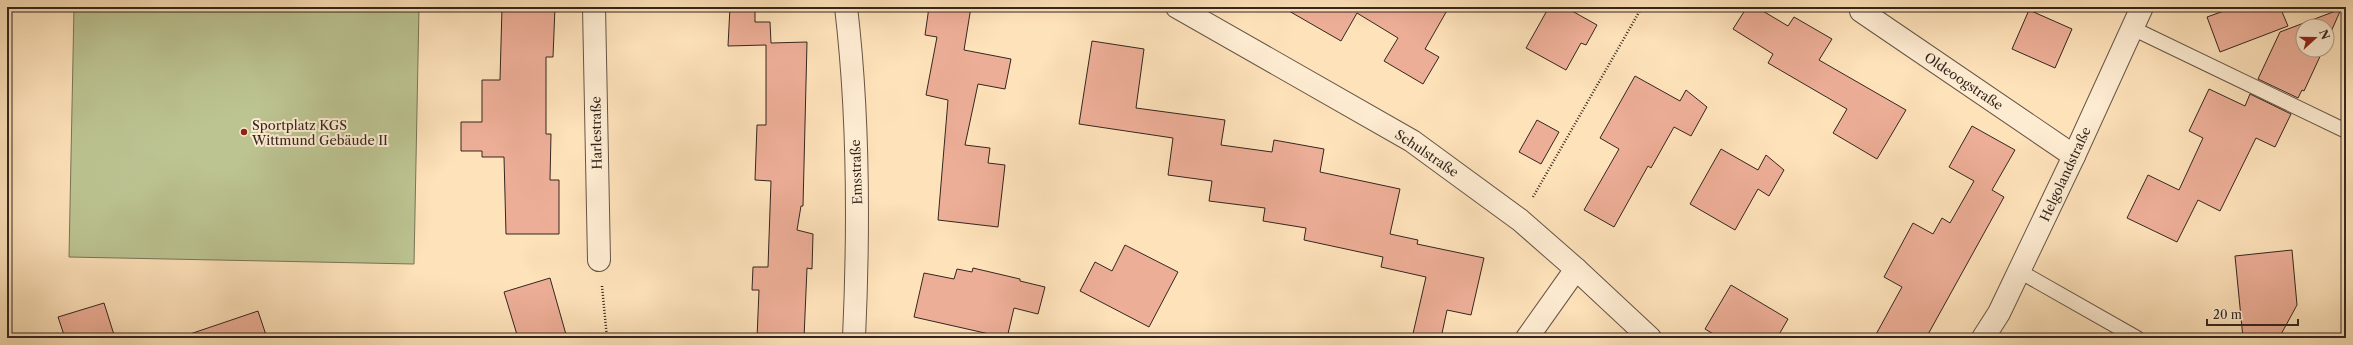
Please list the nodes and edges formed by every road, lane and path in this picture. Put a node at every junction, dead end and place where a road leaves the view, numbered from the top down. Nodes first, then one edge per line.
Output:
1 (594, 7) edge
2 (846, 7) edge
3 (1177, 7) edge
4 (1642, 7) edge
5 (2142, 7) edge
6 (1857, 9) edge
7 (2132, 28) junction
8 (2346, 131) edge
9 (2074, 156) junction
10 (1520, 220) junction
11 (599, 260) joint
12 (1576, 268) junction
13 (2020, 271) junction
14 (607, 338) edge
15 (854, 338) edge
16 (1527, 338) edge
17 (1650, 338) edge
18 (1983, 338) edge
19 (2137, 338) edge

1 - 11 street, Harlestraße
2 - 15 street, Emsstraße
3 - 10 street, Schulstraße
4 - 10 path
5 - 7 street, Helgolandstraße
6 - 9 street, Oldeoogstraße
7 - 8 lane
7 - 9 street, Helgolandstraße
9 - 13 street, Helgolandstraße
10 - 12 street, Schulstraße
11 - 14 path
12 - 16 street
12 - 17 street, Schulstraße
13 - 18 street, Helgolandstraße
13 - 19 lane

